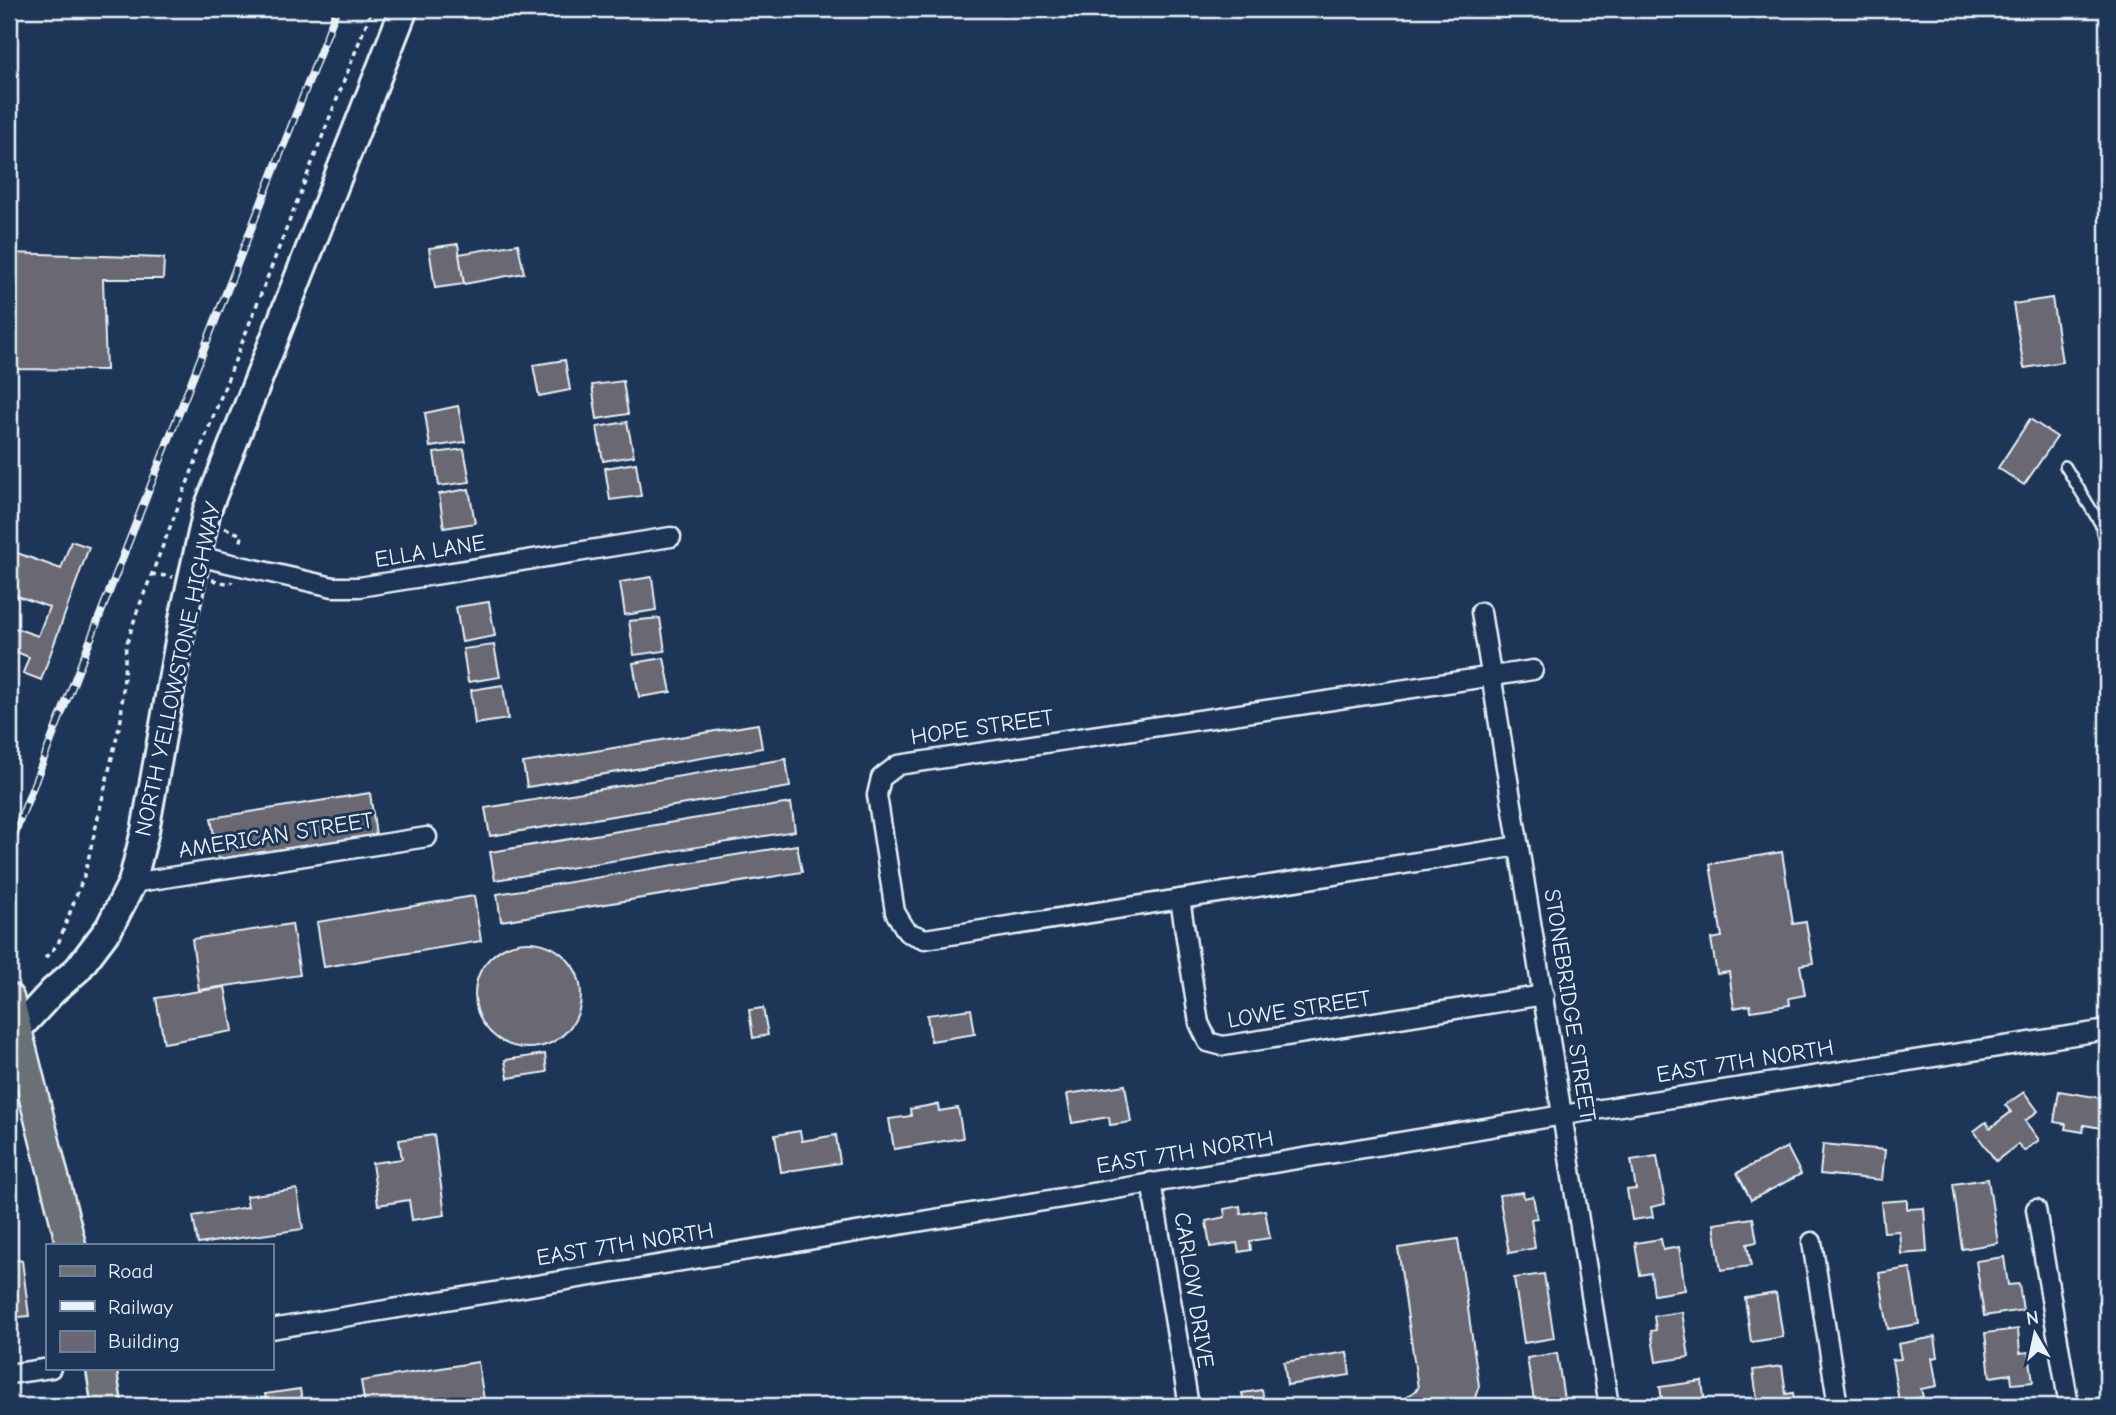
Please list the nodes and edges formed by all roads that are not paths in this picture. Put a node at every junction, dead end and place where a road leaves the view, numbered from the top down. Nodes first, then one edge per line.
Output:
1 (404, 9) edge
2 (2065, 467) dead end
3 (671, 537) dead end
4 (2107, 546) edge
5 (197, 556) junction
6 (1481, 612) dead end
7 (1534, 670) dead end
8 (1492, 677) junction
9 (427, 836) dead end
10 (1519, 846) junction
11 (132, 883) junction
12 (1180, 899) junction
13 (1544, 995) junction
14 (9, 998) edge
15 (18, 1029) junction
16 (2107, 1030) edge
17 (1563, 1115) junction
18 (1151, 1182) junction
19 (2036, 1209) dead end
20 (1812, 1242) dead end
21 (71, 1244) edge
22 (273, 1329) edge
23 (46, 1369) edge
24 (101, 1370) edge
25 (9, 1374) edge
26 (107, 1406) edge
27 (1189, 1406) edge
28 (1609, 1406) edge
29 (1838, 1406) edge
30 (2069, 1406) edge

1 - 5 main road, NORTH YELLOWSTONE HIGHWAY
2 - 4 lane
3 - 5 street, ELLA LANE
5 - 11 main road, NORTH YELLOWSTONE HIGHWAY
6 - 8 street, STONEBRIDGE STREET
7 - 8 street, HOPE STREET
8 - 10 street, STONEBRIDGE STREET
8 - 12 street, HOPE STREET
9 - 11 street, AMERICAN STREET
10 - 12 street, HOPE STREET
10 - 13 street, STONEBRIDGE STREET
11 - 15 main road, NORTH YELLOWSTONE HIGHWAY
12 - 13 street, LOWE STREET
13 - 17 street, STONEBRIDGE STREET
14 - 15 main road
15 - 21 main road
16 - 17 street, EAST 7TH NORTH
17 - 18 street, EAST 7TH NORTH
17 - 28 street, STONEBRIDGE STREET
18 - 22 street, EAST 7TH NORTH
18 - 27 street, CARLOW DRIVE
19 - 30 street
20 - 29 street
23 - 25 street
24 - 26 main road

